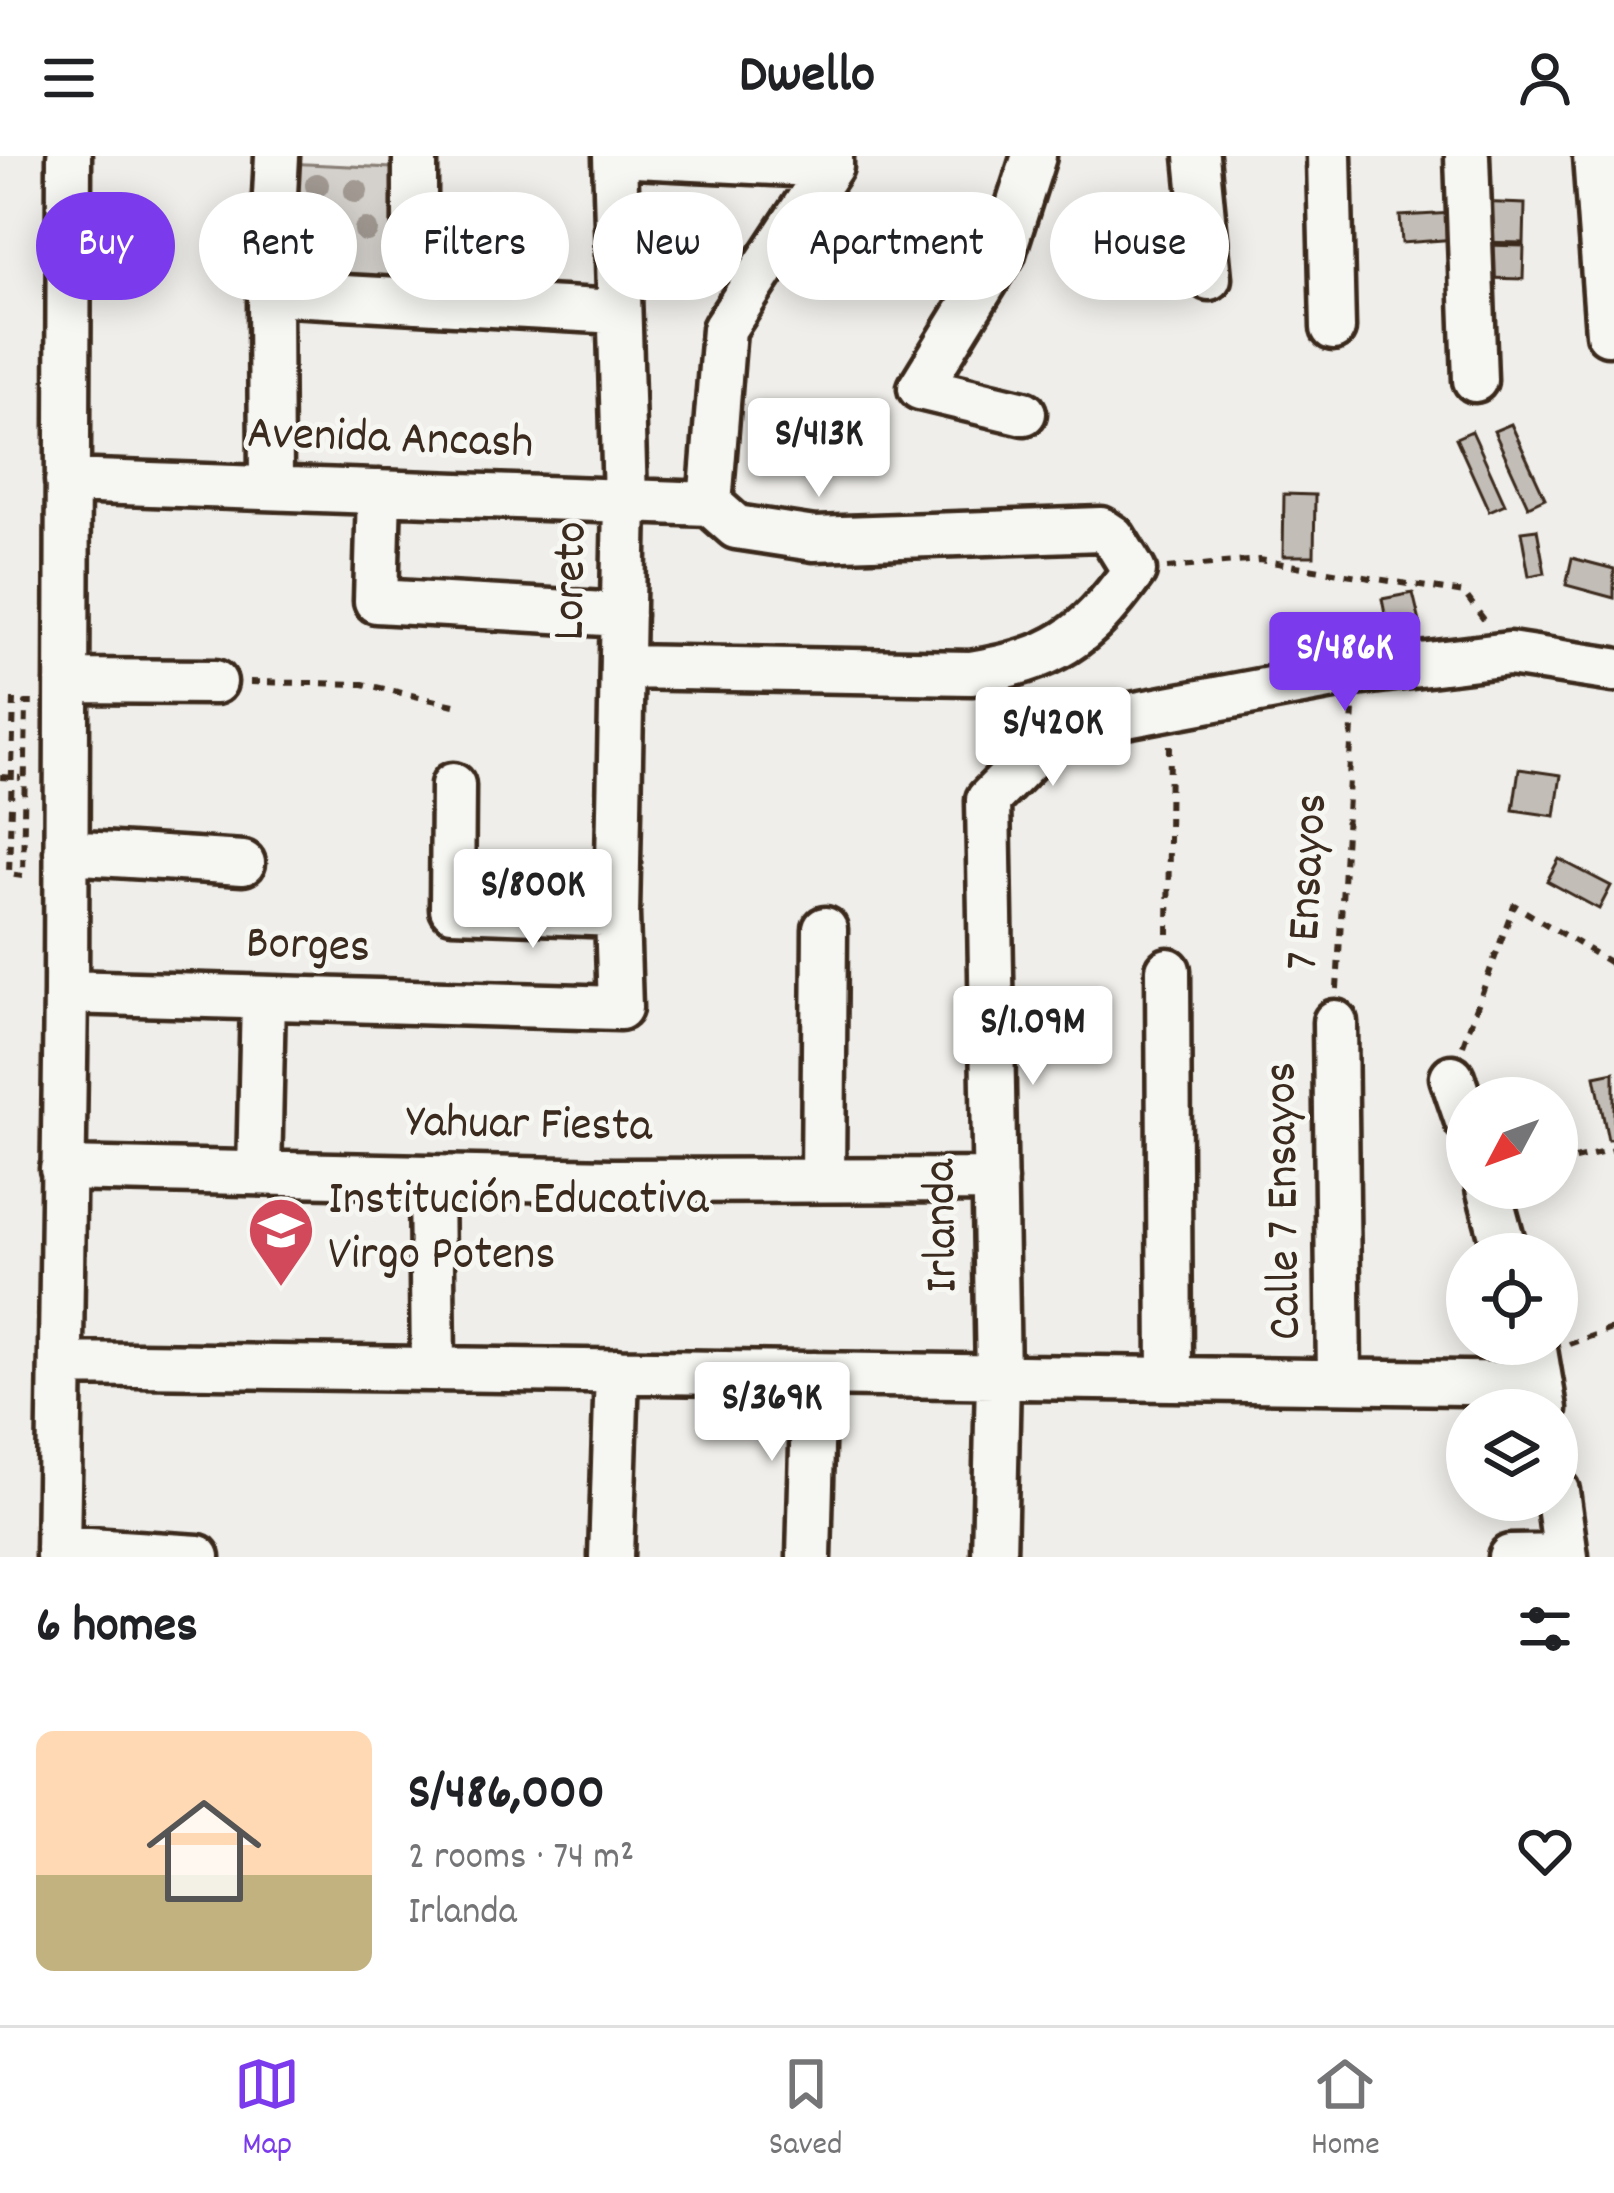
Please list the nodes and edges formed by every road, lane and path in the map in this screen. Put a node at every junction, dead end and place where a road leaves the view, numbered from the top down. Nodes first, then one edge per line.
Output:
1 (69, 156) edge
2 (277, 156) edge
3 (415, 156) edge
4 (615, 156) edge
5 (635, 156) edge
6 (1034, 156) edge
7 (1197, 156) edge
8 (1329, 156) edge
9 (1467, 156) edge
10 (1595, 156) edge
11 (831, 161) edge
12 (275, 192) edge
13 (1201, 192) edge
14 (357, 298) edge
15 (270, 300) edge
16 (415, 301) junction
17 (618, 312) junction
18 (1333, 328) dead end
19 (1607, 333) dead end
20 (1475, 380) dead end
21 (1024, 413) dead end
22 (67, 481) junction
23 (271, 488) junction
24 (379, 492) junction
25 (625, 500) junction
26 (710, 504) junction
27 (1134, 571) junction
28 (623, 615) junction
29 (1509, 654) junction
30 (622, 667) junction
31 (1614, 670) edge
32 (1355, 673) junction
33 (67, 681) junction
34 (215, 682) joint
35 (14, 700) dead end
36 (26, 703) dead end
37 (454, 705) dead end
38 (1170, 709) junction
39 (0, 777) edge
40 (22, 777) junction
41 (453, 785) dead end
42 (66, 852) junction
43 (243, 863) dead end
44 (617, 915) junction
45 (825, 929) dead end
46 (1614, 965) edge
47 (1168, 970) joint
48 (66, 992) junction
49 (263, 998) junction
50 (620, 1008) joint
51 (1335, 1022) joint
52 (1452, 1077) edge
53 (1614, 1150) edge
54 (1578, 1158) edge
55 (62, 1169) junction
56 (259, 1173) junction
57 (431, 1177) junction
58 (823, 1180) junction
59 (995, 1180) junction
60 (62, 1364) junction
61 (433, 1369) junction
62 (617, 1371) junction
63 (814, 1374) junction
64 (998, 1377) junction
65 (1171, 1379) junction
66 (1339, 1379) junction
67 (1540, 1380) edge
68 (1561, 1521) edge
69 (58, 1553) edge
70 (1566, 1556) edge
71 (198, 1557) edge
72 (611, 1557) edge
73 (809, 1557) edge
74 (994, 1557) edge
75 (1510, 1557) edge

1 - 22 street
2 - 12 street
3 - 16 street
4 - 17 street, Loreto
5 - 11 street
6 - 21 street
7 - 13 street
8 - 18 street
9 - 20 street
10 - 19 street
11 - 26 street
14 - 16 street
15 - 23 street
16 - 17 street
17 - 25 street, Loreto
22 - 23 street, Avenida Ancash
22 - 33 street
23 - 24 street, Avenida Ancash
24 - 25 street, Avenida Ancash
24 - 28 street
25 - 26 street, Avenida Ancash
25 - 28 street, Loreto
26 - 27 street
27 - 29 path
27 - 30 street
28 - 30 street, Loreto
29 - 31 street, Irlanda
29 - 32 street, Irlanda
30 - 44 street, Loreto
32 - 38 street, Irlanda
32 - 51 path, 7 Ensayos
33 - 34 street
33 - 42 street
34 - 37 path
35 - 40 path
36 - 40 path
38 - 47 path
38 - 59 street, Irlanda
39 - 40 path, bridge
41 - 44 street
42 - 43 street
42 - 48 street
44 - 50 street, Loreto
45 - 58 street
46 - 52 path
47 - 65 street
48 - 49 street, Borges
48 - 55 street
49 - 50 street, Borges
49 - 56 street
51 - 66 street, Calle 7 Ensayos
53 - 54 path
55 - 56 street, Yahuar Fiesta
55 - 60 street
56 - 57 street, Yahuar Fiesta
57 - 58 street, Yahuar Fiesta
57 - 61 street
58 - 59 street, Yahuar Fiesta
59 - 64 street, Irlanda
60 - 61 street
60 - 69 street
61 - 62 street
62 - 63 street
62 - 72 street
63 - 64 street
63 - 73 street
64 - 65 street
64 - 74 street, Irlanda
65 - 66 street
66 - 67 street
68 - 70 street
69 - 71 street
70 - 75 street

